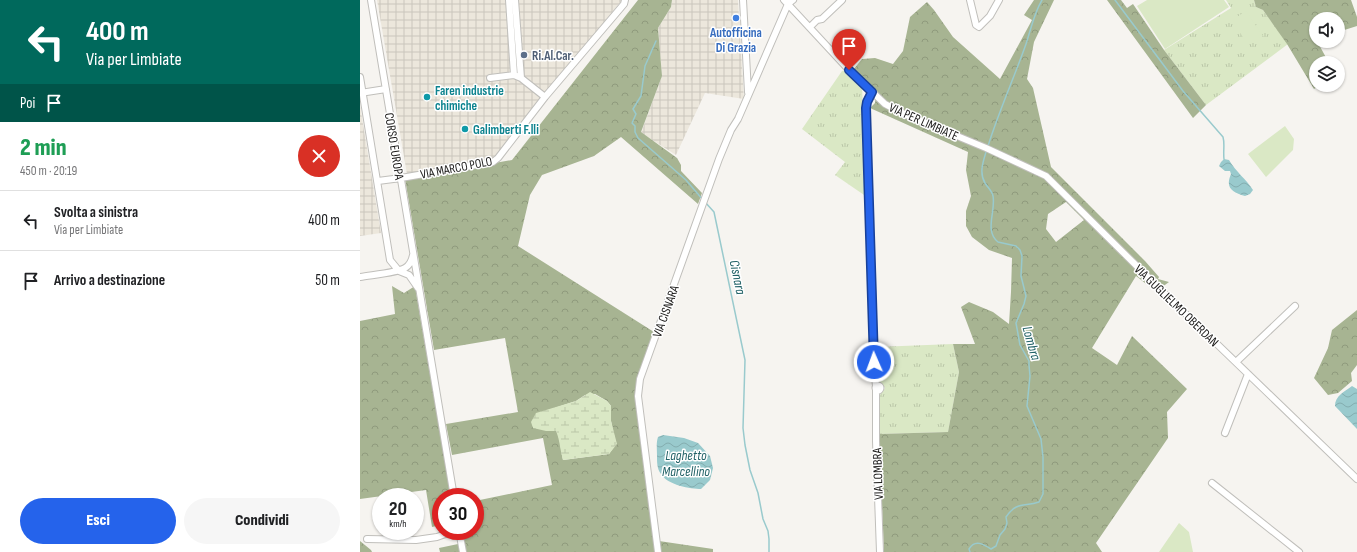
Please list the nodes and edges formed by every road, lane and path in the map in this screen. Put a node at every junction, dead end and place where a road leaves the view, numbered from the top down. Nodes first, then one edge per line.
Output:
1 (371, 0) edge
2 (509, 0) edge
3 (515, 0) edge
4 (626, 0) edge
5 (743, 0) edge
6 (842, 0) edge
7 (970, 0) edge
8 (999, 0) edge
9 (788, 1) edge
10 (810, 27) junction
11 (514, 75) junction
12 (360, 77) edge
13 (490, 78) dead end
14 (521, 78) junction
15 (386, 89) junction
16 (872, 92) junction
17 (361, 93) edge
18 (748, 94) junction
19 (545, 97) junction
20 (986, 148) joint
21 (401, 178) junction
22 (378, 181) junction
23 (413, 249) junction
24 (399, 271) junction
25 (360, 277) edge
26 (420, 291) junction
27 (1295, 306) dead end
28 (1236, 362) junction
29 (1248, 374) junction
30 (1225, 433) dead end
31 (1357, 480) edge
32 (1212, 483) dead end
33 (453, 488) edge
34 (432, 538) edge
35 (367, 539) dead end
36 (461, 540) edge
37 (1296, 551) edge
38 (463, 552) edge
39 (658, 552) edge
40 (880, 552) edge

1 - 15 street, CORSO EUROPA
2 - 11 street
3 - 14 street
4 - 19 street, VIA MARCO POLO
5 - 18 street
6 - 10 street
7 - 8 street
9 - 10 street, VIA PER LIMBIATE
9 - 18 street, VIA CISNARA
10 - 16 street, VIA PER LIMBIATE
11 - 13 street
11 - 14 street
12 - 17 street, CORSO EUROPA
14 - 19 street
15 - 17 street
15 - 21 street, CORSO EUROPA
16 - 20 street, VIA PER LIMBIATE
16 - 40 street, VIA LOMBRA
17 - 22 street, CORSO EUROPA
18 - 39 street, VIA CISNARA
19 - 21 street, VIA MARCO POLO
20 - 28 street, VIA GUGLIELMO OBERDAN
21 - 22 street, VIA MARCO POLO
21 - 23 street, CORSO EUROPA
22 - 24 street, CORSO EUROPA
23 - 24 street
23 - 26 street, CORSO EUROPA
24 - 25 street
24 - 26 street, CORSO EUROPA
26 - 33 street, CORSO EUROPA
27 - 28 street
28 - 29 street, VIA GUGLIELMO OBERDAN
29 - 30 street
29 - 31 street, VIA GUGLIELMO OBERDAN
32 - 37 street
34 - 35 street
36 - 38 street

